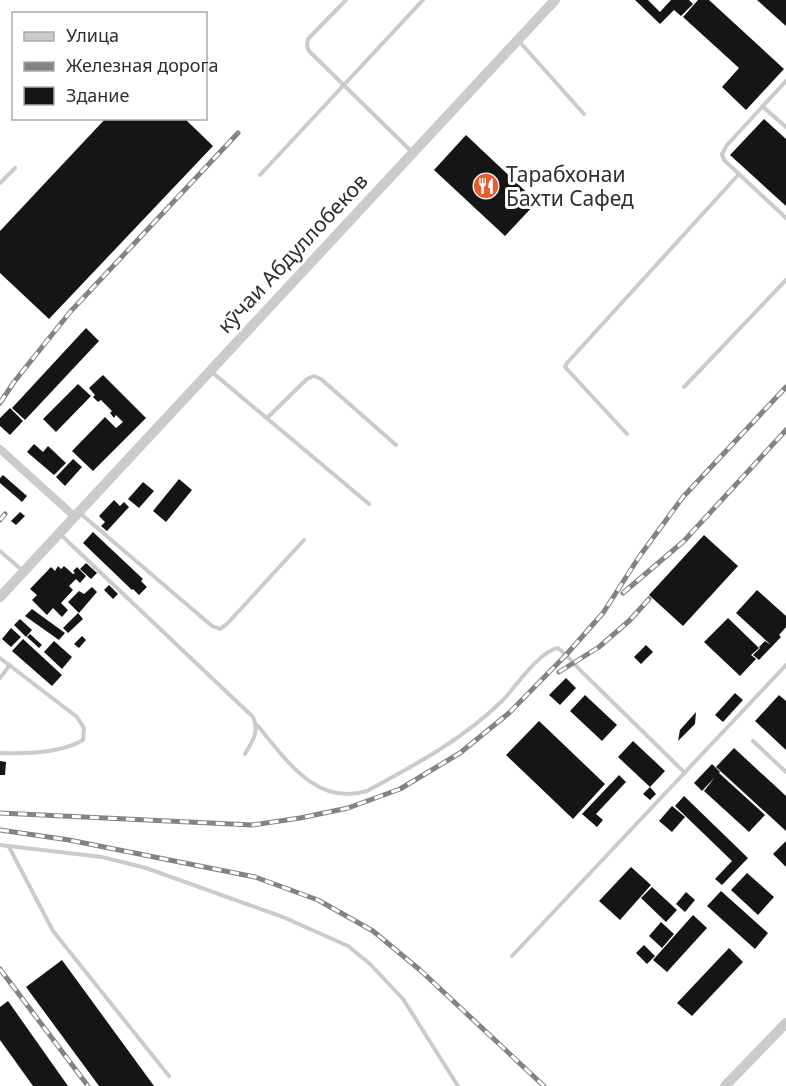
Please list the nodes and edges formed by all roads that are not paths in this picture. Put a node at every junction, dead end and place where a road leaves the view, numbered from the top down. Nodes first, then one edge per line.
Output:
1 (346, 0) edge
2 (423, 0) edge
3 (555, 0) edge
4 (518, 40) junction
5 (786, 81) edge
6 (344, 86) junction
7 (762, 106) junction
8 (584, 114) dead end
9 (786, 127) edge
10 (413, 152) junction
11 (15, 168) dead end
12 (739, 174) junction
13 (260, 175) dead end
14 (0, 183) edge
15 (786, 218) edge
16 (786, 280) edge
17 (210, 370) junction
18 (684, 387) dead end
19 (267, 418) junction
20 (627, 434) dead end
21 (396, 445) dead end
22 (0, 449) edge
23 (369, 504) dead end
24 (76, 514) junction
25 (58, 532) junction
26 (304, 540) dead end
27 (0, 551) edge
28 (23, 572) junction
29 (0, 597) edge
30 (0, 658) edge
31 (786, 665) edge
32 (9, 666) junction
33 (0, 678) edge
34 (257, 725) junction
35 (753, 741) dead end
36 (0, 753) edge
37 (245, 754) dead end
38 (786, 772) edge
39 (685, 773) junction
40 (0, 845) edge
41 (8, 846) junction
42 (512, 956) dead end
43 (786, 1023) edge
44 (169, 1076) dead end
45 (458, 1086) edge
46 (725, 1086) edge

1 - 6 lane
2 - 6 lane
3 - 4 street, кӯчаи Абдуллобеков
4 - 8 lane
4 - 10 street, кӯчаи Абдуллобеков
5 - 7 lane
6 - 10 lane
6 - 13 lane
7 - 9 lane
7 - 12 lane
10 - 17 street, кӯчаи Абдуллобеков
11 - 14 lane
12 - 15 lane
12 - 20 lane
16 - 18 lane
17 - 19 lane
17 - 24 street, кӯчаи Абдуллобеков
19 - 21 lane
19 - 23 lane
22 - 24 street
24 - 25 street, кӯчаи Абдуллобеков
24 - 26 lane
25 - 28 street, кӯчаи Абдуллобеков
25 - 34 lane
27 - 28 lane
28 - 29 street, кӯчаи Абдуллобеков
30 - 32 lane
31 - 39 lane
32 - 33 lane
32 - 36 lane
34 - 37 lane
34 - 39 lane
35 - 38 lane
39 - 42 lane
40 - 41 lane
41 - 44 lane
41 - 45 lane
43 - 46 street

